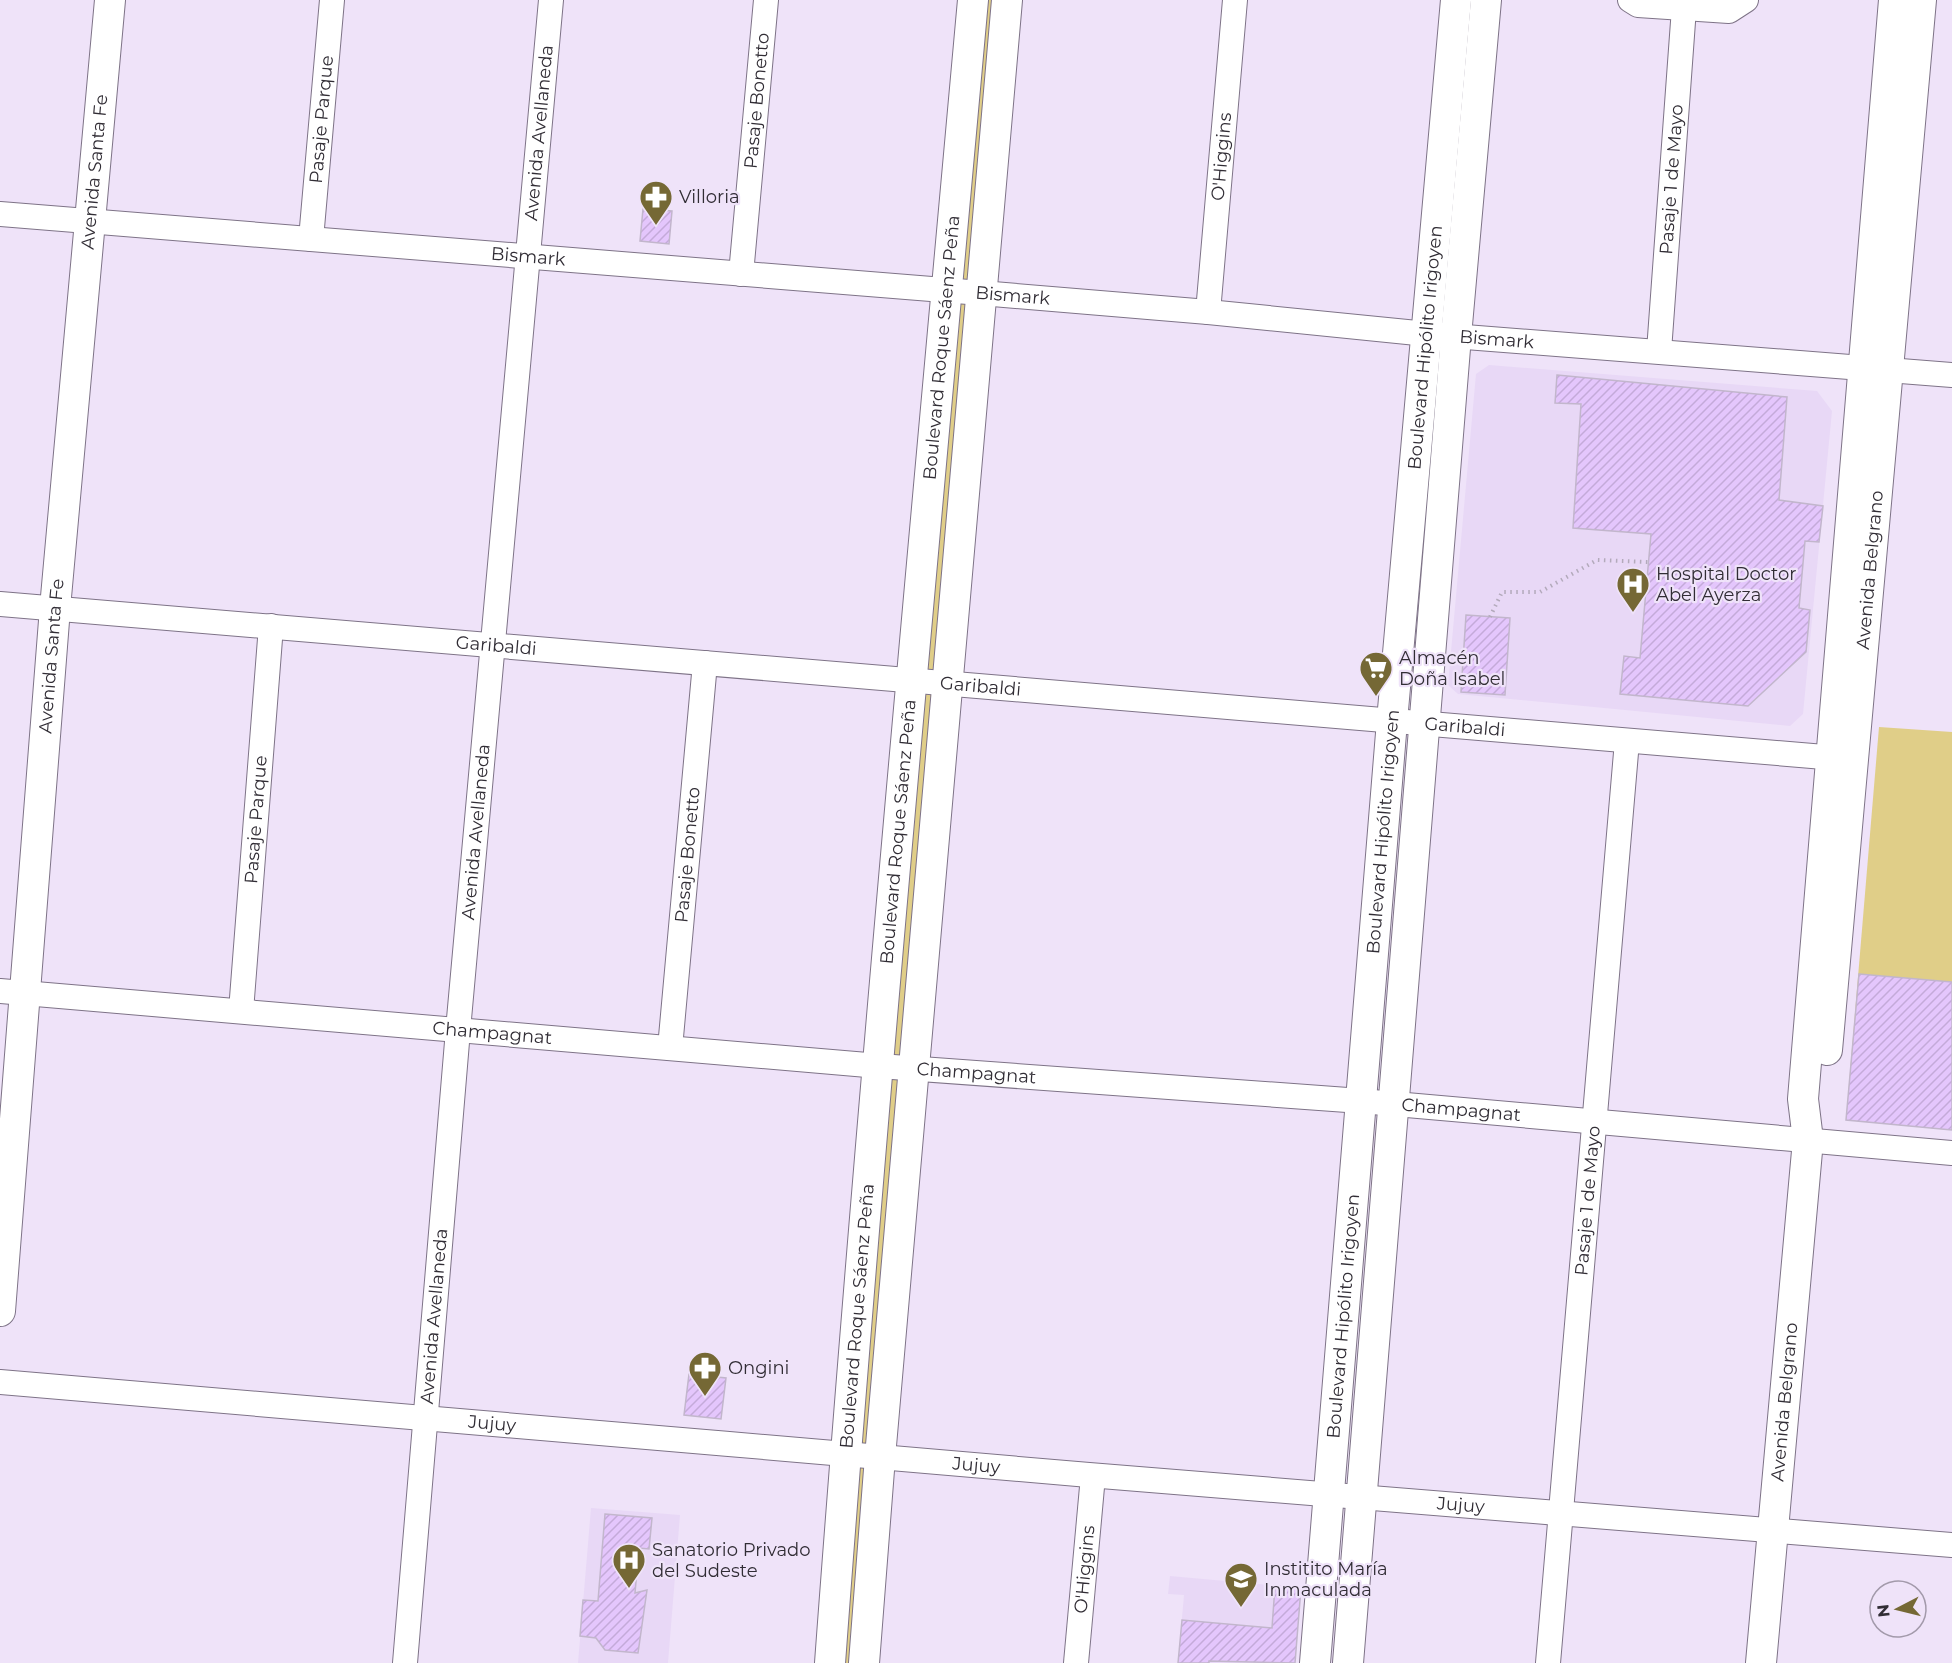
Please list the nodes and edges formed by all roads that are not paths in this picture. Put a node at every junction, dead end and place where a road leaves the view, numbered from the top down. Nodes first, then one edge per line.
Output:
1 (110, 0) edge
2 (332, 0) edge
3 (550, 0) edge
4 (766, 0) edge
5 (973, 0) edge
6 (1007, 0) edge
7 (1235, 0) edge
8 (1456, 0) edge
9 (1486, 0) edge
10 (1630, 0) edge
11 (1746, 0) edge
12 (1894, 0) edge
13 (1921, 0) edge
14 (1684, 8) junction
15 (0, 214) edge
16 (90, 221) junction
17 (312, 239) junction
18 (528, 257) junction
19 (741, 274) junction
20 (947, 291) junction
21 (981, 293) junction
22 (1208, 312) junction
23 (1427, 334) junction
24 (1456, 336) junction
25 (1659, 351) junction
26 (1875, 368) junction
27 (1952, 375) edge
28 (0, 604) edge
29 (55, 608) junction
30 (271, 627) junction
31 (494, 645) junction
32 (705, 663) junction
33 (910, 680) junction
34 (947, 683) junction
35 (1392, 721) junction
36 (1424, 723) junction
37 (1627, 741) junction
38 (1842, 759) junction
39 (12, 992) edge
40 (241, 1011) junction
41 (458, 1030) junction
42 (670, 1048) junction
43 (879, 1066) junction
44 (915, 1068) junction
45 (1361, 1101) junction
46 (1394, 1104) junction
47 (1594, 1122) junction
48 (1808, 1140) junction
49 (1952, 1153) edge
50 (0, 1311) edge
51 (0, 1382) edge
52 (426, 1417) junction
53 (845, 1454) junction
54 (880, 1457) junction
55 (1093, 1476) junction
56 (1329, 1494) junction
57 (1361, 1496) junction
58 (1560, 1514) junction
59 (1772, 1528) junction
60 (1952, 1545) edge
61 (405, 1663) edge
62 (830, 1663) edge
63 (864, 1663) edge
64 (1076, 1663) edge
65 (1315, 1663) edge
66 (1347, 1663) edge
67 (1548, 1663) edge
68 (1761, 1663) edge

1 - 16 street, Avenida Santa Fe
2 - 17 street, Pasaje Parque
3 - 18 street, Avenida Avellaneda
4 - 19 street, Pasaje Bonetto
5 - 20 street, Boulevard Roque Sáenz Peña
6 - 21 street, Boulevard Roque Sáenz Peña
7 - 22 street, O'Higgins
8 - 23 street, Boulevard Hipólito Irigoyen
9 - 24 street, Boulevard Hipólito Irigoyen
10 - 14 street
11 - 14 street
12 - 26 street, Avenida Belgrano
13 - 26 street, Avenida Belgrano
14 - 25 street, Pasaje 1 de Mayo
15 - 16 street, Bismark
16 - 17 street, Bismark
16 - 29 street, Avenida Santa Fe
17 - 18 street, Bismark
18 - 19 street, Bismark
18 - 31 street, Avenida Avellaneda
19 - 20 street, Bismark
20 - 21 street, Bismark
20 - 33 street, Boulevard Roque Sáenz Peña
21 - 22 street, Bismark
21 - 34 street, Boulevard Roque Sáenz Peña
22 - 23 street, Bismark
23 - 24 street, Bismark
23 - 35 street, Boulevard Hipólito Irigoyen
24 - 25 street, Bismark
24 - 36 street, Boulevard Hipólito Irigoyen
25 - 26 street, Bismark
26 - 27 street, Bismark
26 - 38 street, Avenida Belgrano
28 - 29 street, Garibaldi
29 - 30 street, Garibaldi
29 - 39 street, Avenida Santa Fe
30 - 31 street, Garibaldi
30 - 40 street, Pasaje Parque
31 - 32 street, Garibaldi
31 - 41 street, Avenida Avellaneda
32 - 33 street, Garibaldi
32 - 42 street, Pasaje Bonetto
33 - 34 street, Garibaldi
33 - 43 street, Boulevard Roque Sáenz Peña
34 - 35 street, Garibaldi
34 - 44 street, Boulevard Roque Sáenz Peña
35 - 36 street, Garibaldi
35 - 45 street, Boulevard Hipólito Irigoyen
36 - 37 street, Garibaldi
36 - 46 street, Boulevard Hipólito Irigoyen
37 - 38 street, Garibaldi
37 - 47 street, Pasaje 1 de Mayo
38 - 48 street, Avenida Belgrano
39 - 40 street, Champagnat
39 - 50 street, Avenida Santa Fe
40 - 41 street, Champagnat
41 - 42 street, Champagnat
41 - 52 street, Avenida Avellaneda
42 - 43 street, Champagnat
43 - 44 street, Champagnat
43 - 53 street, Boulevard Roque Sáenz Peña
44 - 45 street, Champagnat
44 - 54 street, Boulevard Roque Sáenz Peña
45 - 46 street, Champagnat
45 - 56 street, Boulevard Hipólito Irigoyen
46 - 47 street, Champagnat
46 - 57 street, Boulevard Hipólito Irigoyen
47 - 48 street, Champagnat
47 - 58 street, Pasaje 1 de Mayo
48 - 49 street, Champagnat
48 - 59 street, Avenida Belgrano
51 - 52 street, Jujuy
52 - 53 street, Jujuy
52 - 61 street, Avenida Avellaneda
53 - 54 street, Jujuy
53 - 62 street, Boulevard Roque Sáenz Peña
54 - 55 street, Jujuy
54 - 63 street, Boulevard Roque Sáenz Peña
55 - 56 street, Jujuy
55 - 64 street, O'Higgins
56 - 57 street, Jujuy
56 - 65 street, Boulevard Hipólito Irigoyen
57 - 58 street, Jujuy
57 - 66 street, Boulevard Hipólito Irigoyen
58 - 59 street, Jujuy
58 - 67 street, Pasaje 1 de Mayo
59 - 60 street, Jujuy
59 - 68 street, Avenida Belgrano

